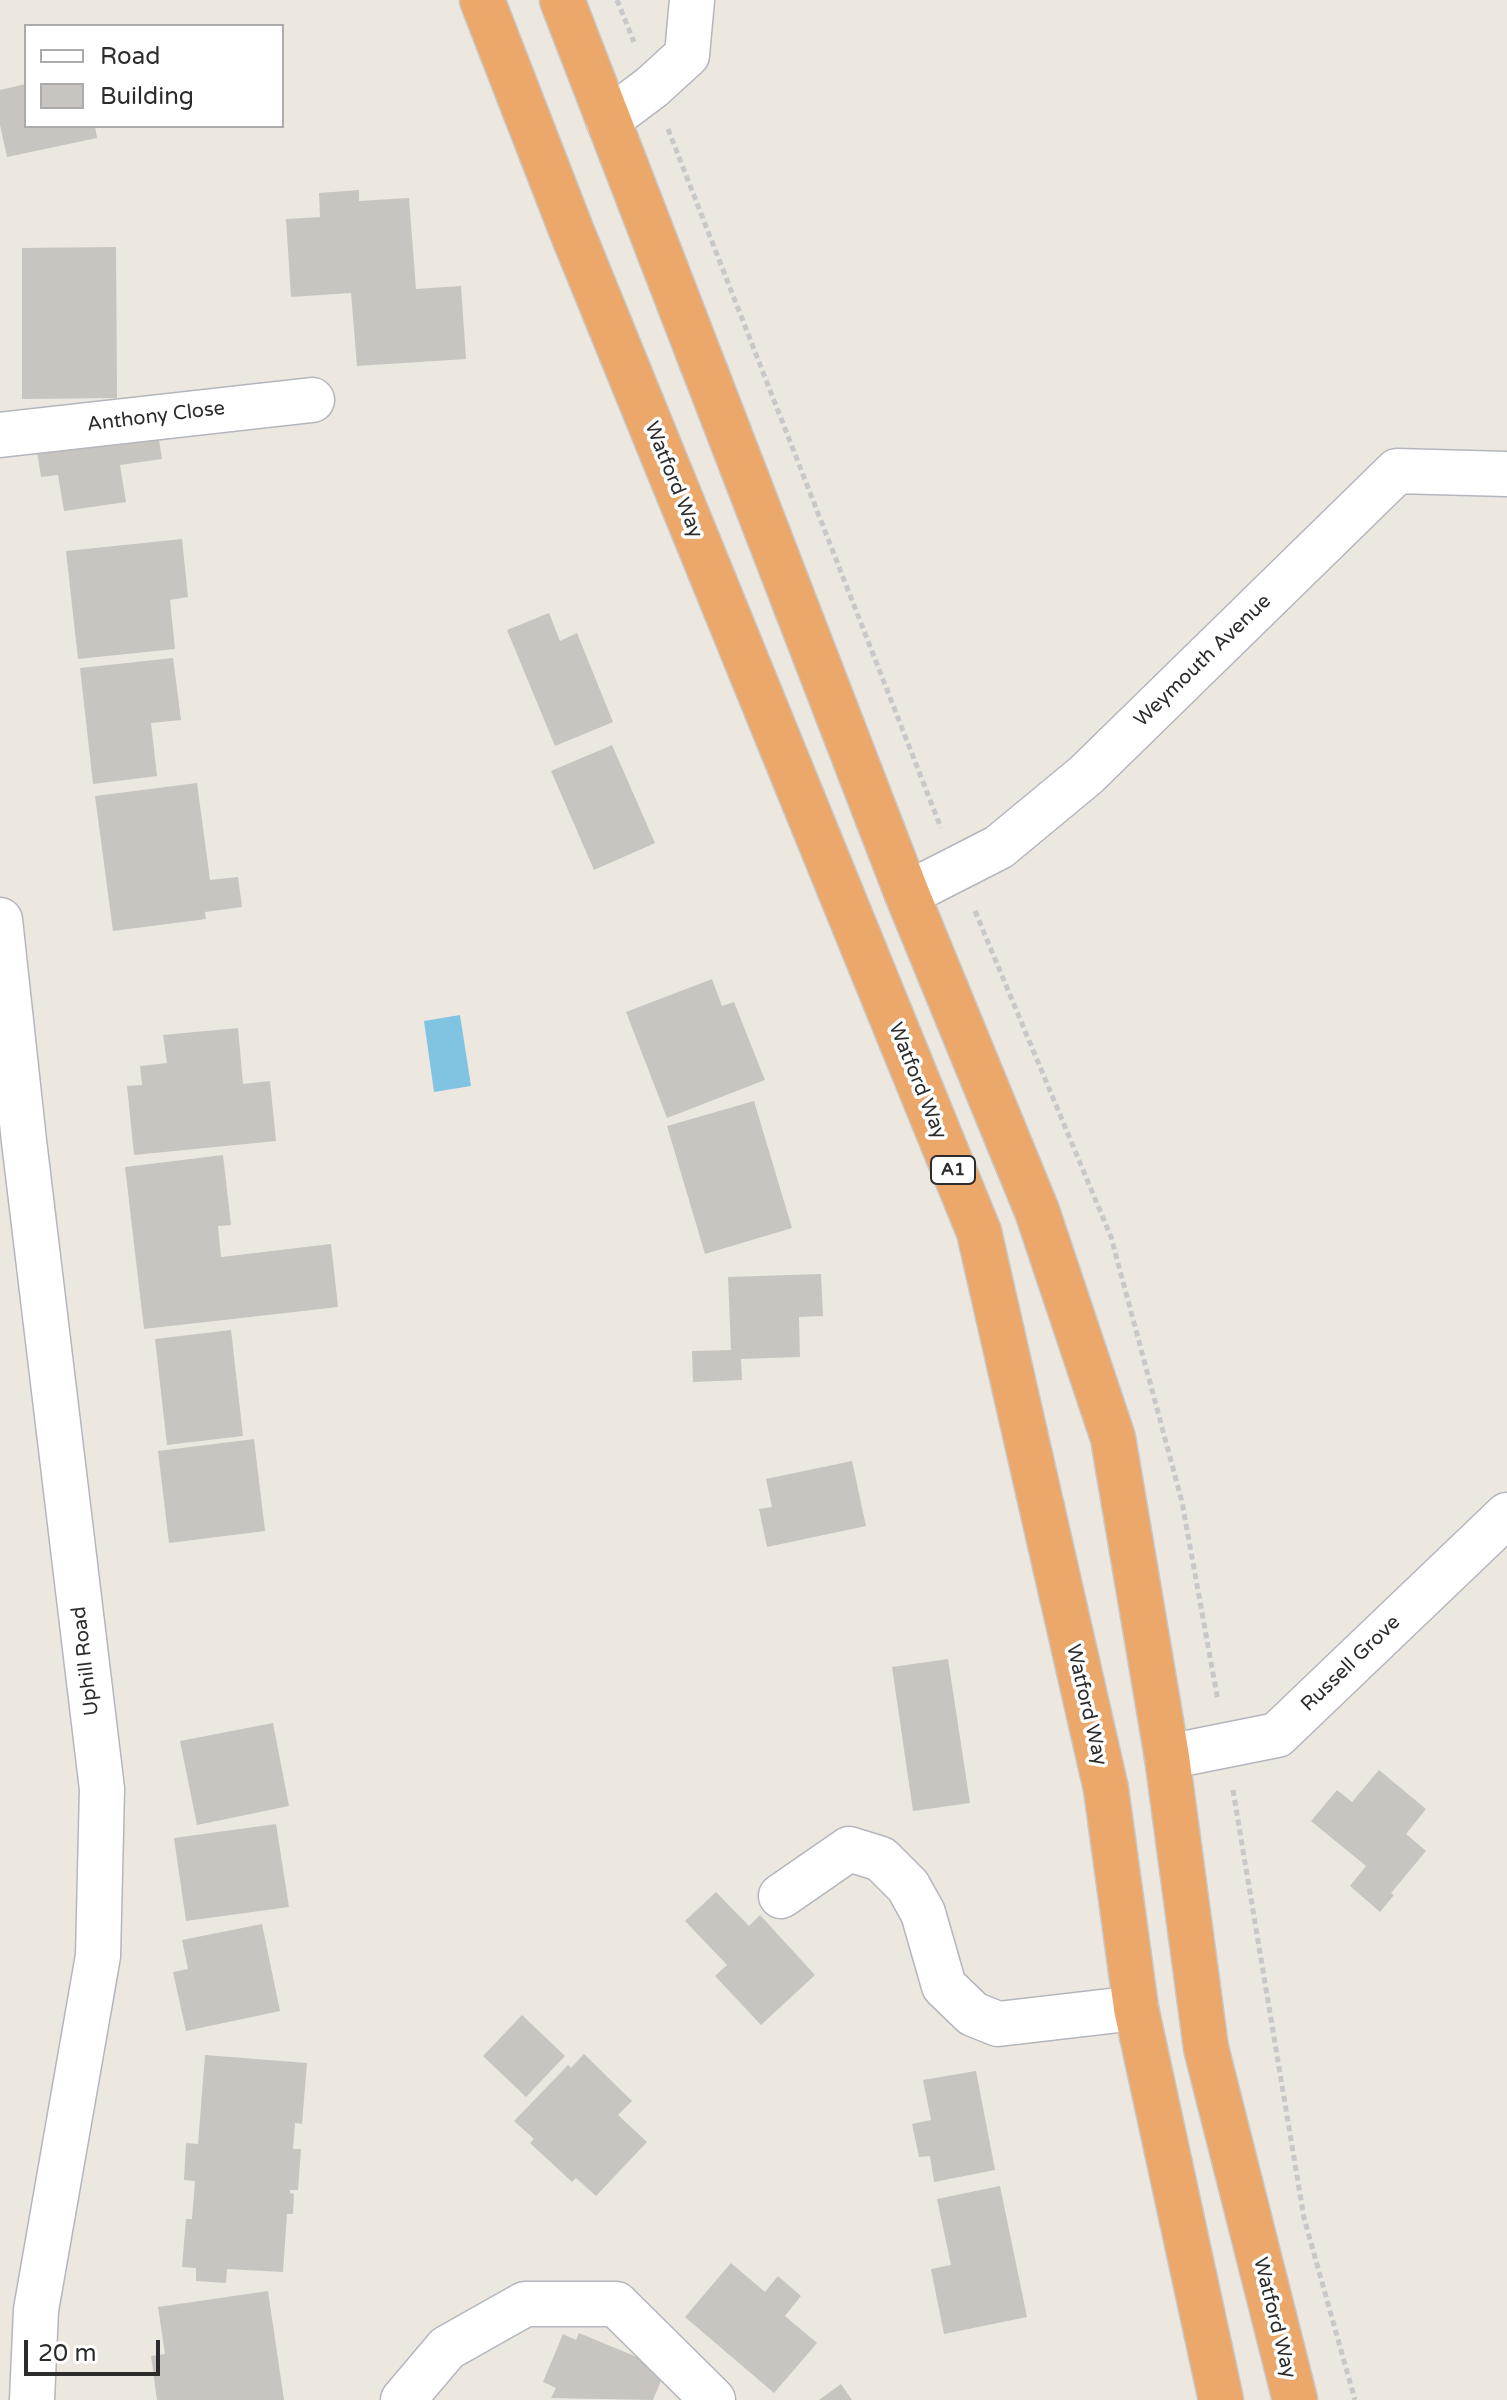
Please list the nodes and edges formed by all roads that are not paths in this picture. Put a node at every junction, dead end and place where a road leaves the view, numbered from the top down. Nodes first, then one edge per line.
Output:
1 (482, 0) edge
2 (562, 0) edge
3 (692, 0) edge
4 (608, 120) junction
5 (312, 400) dead end
6 (0, 435) edge
7 (1507, 474) edge
8 (907, 894) junction
9 (0, 920) edge
10 (1507, 1515) edge
11 (1167, 1757) junction
12 (781, 1896) dead end
13 (1136, 2008) junction
14 (32, 2400) edge
15 (403, 2400) edge
16 (713, 2400) edge
17 (1221, 2400) edge
18 (1295, 2400) edge

1 - 13 highway, Watford Way / A1
2 - 4 highway, Watford Way
3 - 4 street
4 - 8 highway, Watford Way
5 - 6 street, Anthony Close
7 - 8 street, Weymouth Avenue
8 - 11 highway, Watford Way
9 - 14 street, Uphill Road
10 - 11 street, Russell Grove
11 - 18 highway, Watford Way
12 - 13 street
13 - 17 highway, Watford Way / A1
15 - 16 street

